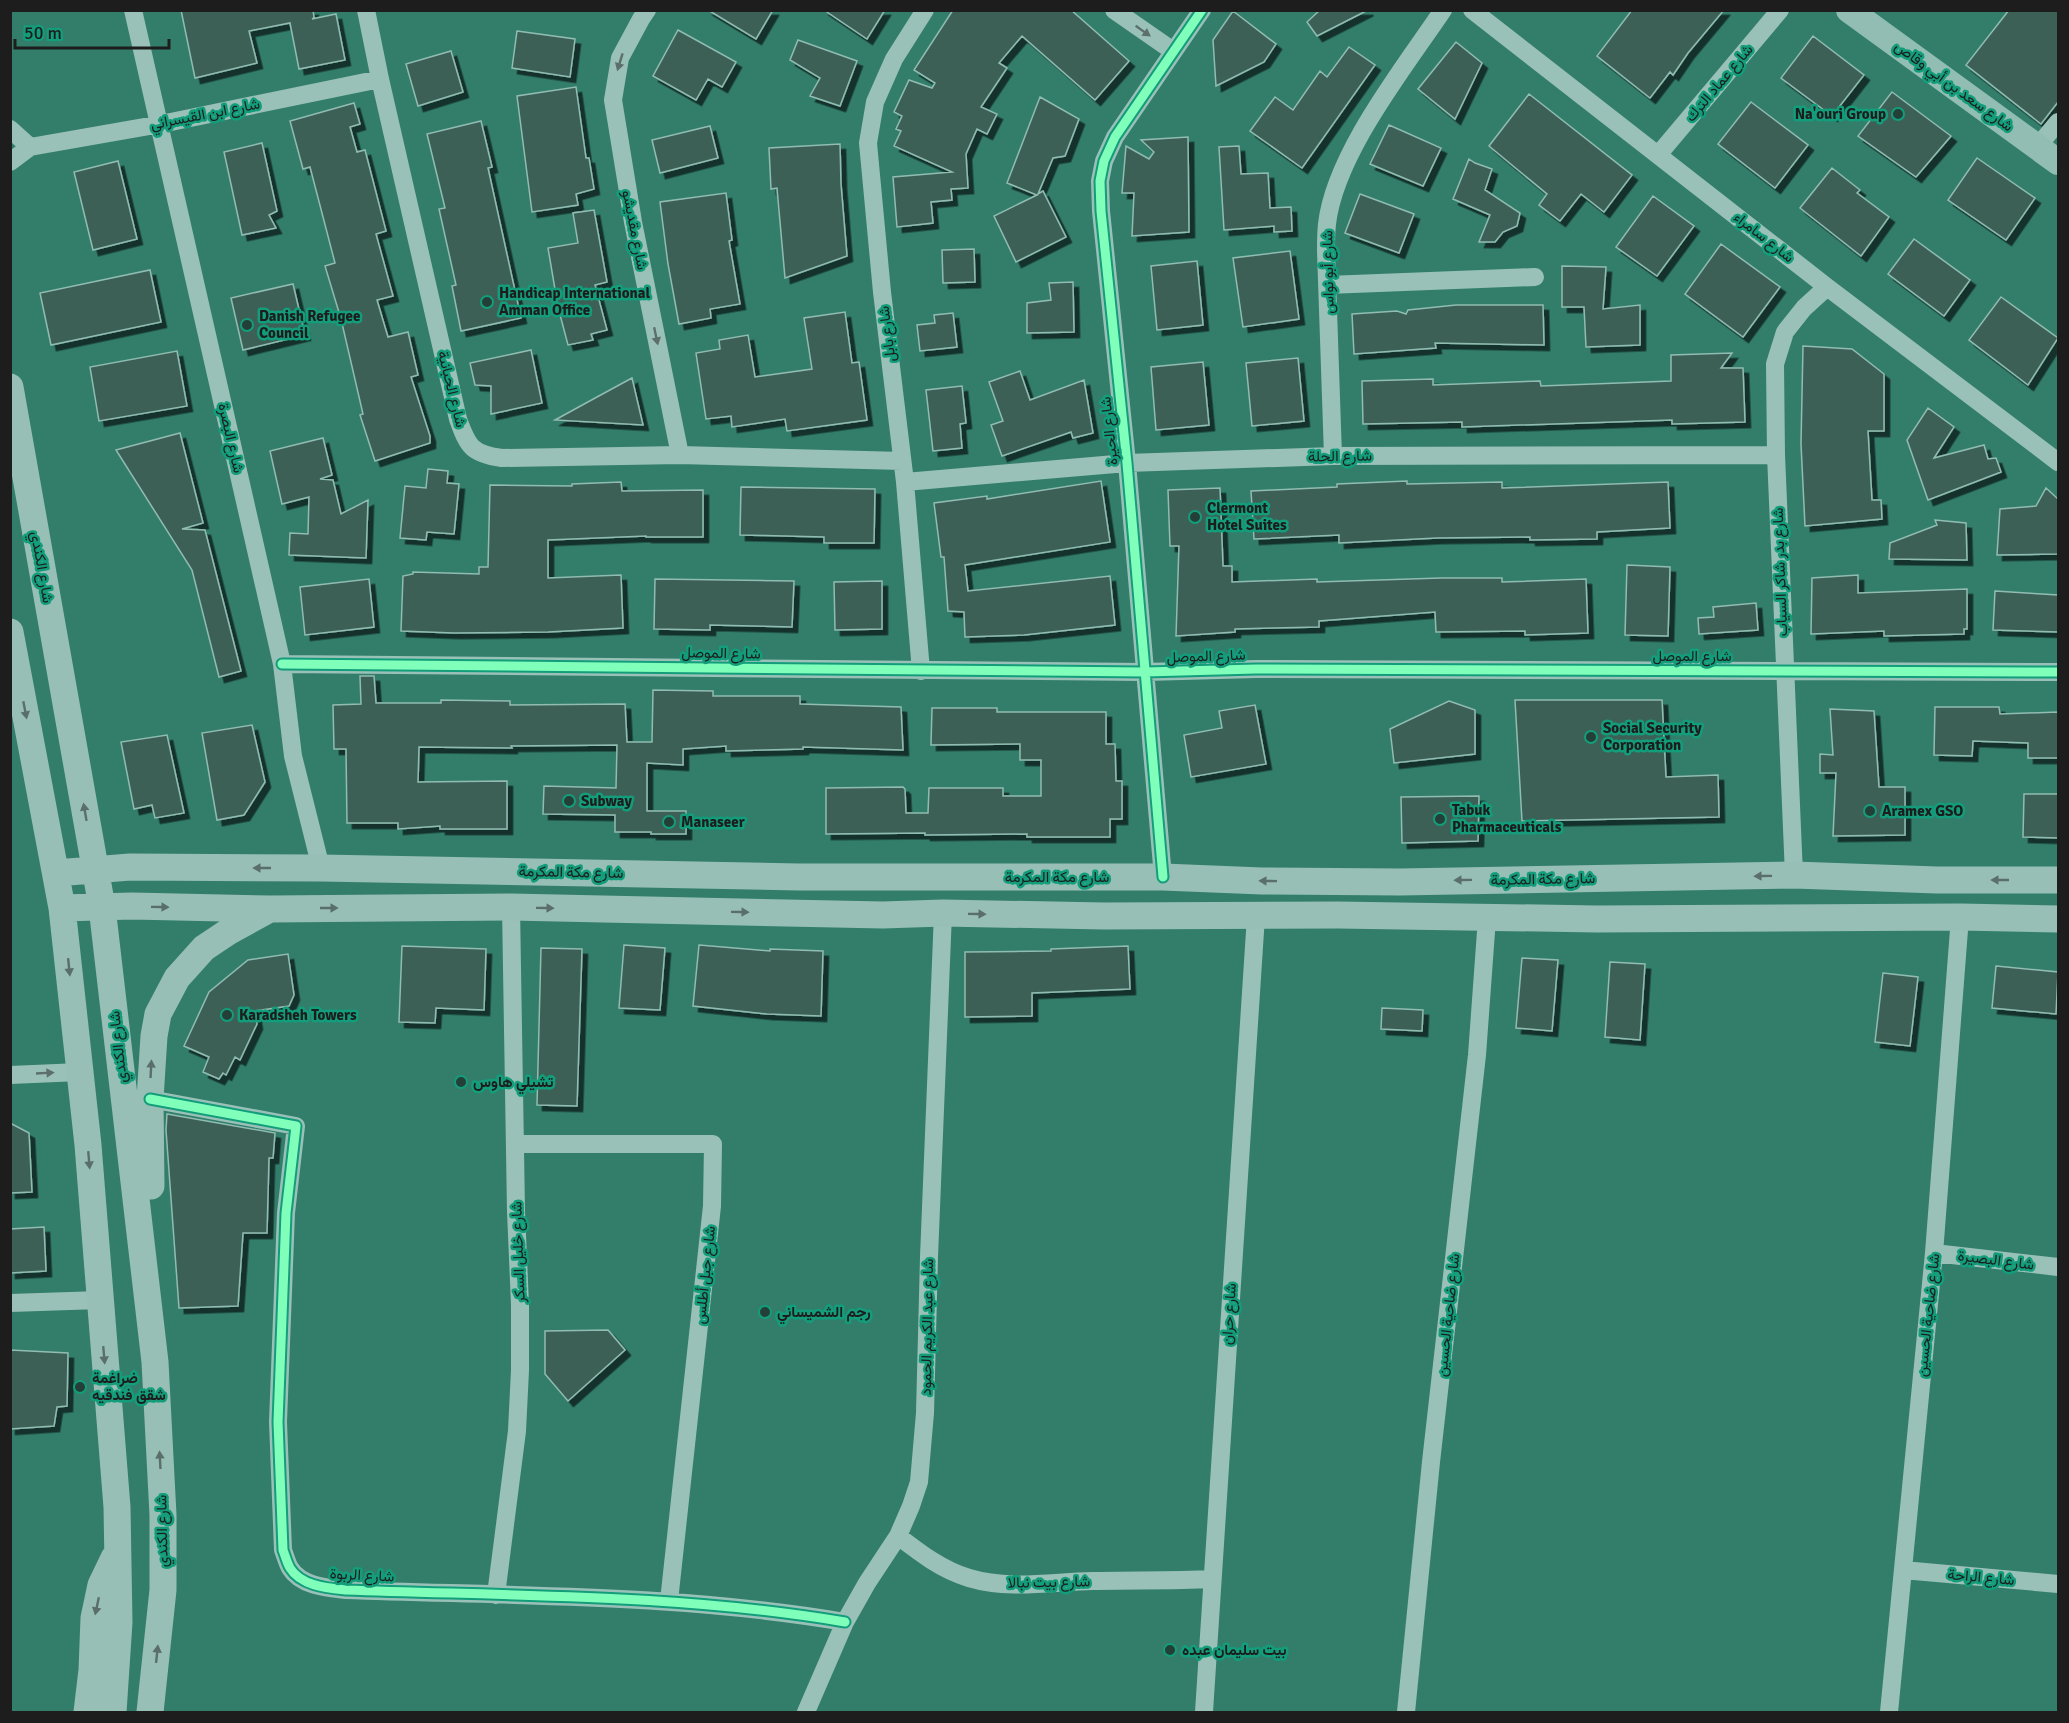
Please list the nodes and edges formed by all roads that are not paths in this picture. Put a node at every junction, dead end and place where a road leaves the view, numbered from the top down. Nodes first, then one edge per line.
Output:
1 (134, 10) edge
2 (366, 10) edge
3 (647, 10) edge
4 (925, 10) edge
5 (1114, 10) edge
6 (1202, 10) edge
7 (1443, 10) edge
8 (1472, 10) edge
9 (1780, 10) edge
10 (1849, 10) edge
11 (1173, 51) junction
12 (380, 79) junction
13 (2058, 122) edge
14 (161, 124) junction
15 (10, 129) edge
16 (30, 147) junction
17 (1658, 155) junction
18 (2052, 155) edge
19 (10, 162) edge
20 (1535, 277) dead end
21 (1327, 285) junction
22 (1827, 286) junction
23 (10, 387) edge
24 (680, 455) junction
25 (1776, 455) junction
26 (1333, 456) junction
27 (902, 461) junction
28 (2058, 462) edge
29 (1128, 463) junction
30 (905, 482) junction
31 (10, 632) edge
32 (282, 664) junction
33 (921, 671) junction
34 (1145, 672) junction
35 (1785, 672) junction
36 (2058, 672) edge
37 (321, 868) junction
38 (95, 870) junction
39 (56, 873) junction
40 (1794, 875) junction
41 (1163, 877) junction
42 (2058, 880) edge
43 (102, 907) junction
44 (511, 907) junction
45 (62, 908) junction
46 (270, 909) junction
47 (943, 913) junction
48 (1256, 916) junction
49 (1960, 917) junction
50 (1487, 918) junction
51 (2058, 918) edge
52 (80, 1072) junction
53 (10, 1075) edge
54 (150, 1099) junction
55 (516, 1144) junction
56 (1934, 1253) junction
57 (2058, 1267) edge
58 (145, 1274) junction
59 (100, 1300) junction
60 (10, 1303) edge
61 (898, 1536) junction
62 (117, 1552) junction
63 (1904, 1570) junction
64 (1212, 1580) junction
65 (2058, 1584) edge
66 (496, 1595) junction
67 (669, 1600) junction
68 (845, 1622) junction
69 (87, 1713) edge
70 (113, 1713) edge
71 (150, 1713) edge
72 (806, 1713) edge
73 (1204, 1713) edge
74 (1406, 1713) edge
75 (1889, 1713) edge

1 - 14 street, شارع البصرة
2 - 12 street, شارع الحبانية
3 -> 24 street, شارع مقديشو
4 - 27 street, شارع بابل
5 -> 11 street
6 - 11 street, شارع الحيرة
7 - 21 street, شارع أبو نواس
8 - 17 street, شارع سامراء
9 - 17 street, شارع عماد الترك
10 - 18 street, شارع سعد بن أبي وقاص
11 - 29 street, شارع الحيرة
12 - 14 street, شارع ابن القيسراني
12 - 24 street, شارع الحبانية
13 - 18 street
14 - 16 street, شارع ابن القيسراني
14 - 32 street, شارع البصرة
15 - 16 street
16 - 19 street, شارع ابن القيسراني
17 - 22 street, شارع سامراء
20 - 21 street
21 - 26 street, شارع أبو نواس
22 - 25 street, شارع بدر شاكر السياب
22 - 28 street, شارع سامراء
38 -> 23 main road, شارع الكندي
24 - 27 street, شارع الحبانية
25 - 26 street, شارع الحلة
25 - 35 street, شارع بدر شاكر السياب
26 - 29 street, شارع الحلة
27 - 30 street, شارع بابل
29 - 30 street, شارع الحلة
29 - 34 street, شارع الحيرة
30 - 33 street, شارع بابل
31 -> 39 main road
32 - 33 street, شارع الموصل
32 - 37 street, شارع البصرة
33 - 34 street, شارع الموصل
34 - 35 street, شارع الموصل
34 - 41 street, شارع الحيرة
35 - 36 street, شارع الموصل
35 - 40 street, شارع بدر شاكر السياب
37 -> 38 main road, شارع مكة المكرمة
37 - 41 main road, شارع مكة المكرمة
38 - 39 main road, شارع مكة المكرمة
38 - 43 main road, شارع الكندي
39 - 45 main road
40 -> 41 main road, شارع مكة المكرمة
42 -> 40 main road, شارع مكة المكرمة
43 - 45 main road
43 -> 46 main road
43 - 58 main road, شارع الكندي
46 -> 44 main road
44 -> 47 main road
44 - 55 street, شارع خليل السكر
45 -> 52 main road
54 -> 46 main road
47 -> 48 main road
47 - 61 street, شارع عبد الكريم الحمود
48 - 50 main road
48 - 64 street, شارع حران
49 - 50 main road
49 - 51 main road
49 - 56 street, شارع ضاحية الحسين
50 - 74 street, شارع ضاحية الحسين
53 -> 52 street
52 -> 59 main road
54 - 58 main road
54 - 66 street, شارع الربوة
55 - 66 street, شارع خليل السكر
55 - 67 street, شارع جبل أطلس
56 - 57 street, شارع البصيرة
56 - 63 street, شارع ضاحية الحسين
71 -> 58 main road, شارع الكندي
59 - 60 street
59 -> 62 main road
61 - 64 street, شارع بيت نبالا
61 - 68 street, شارع عبد الكريم الحمود
62 -> 69 main road
62 - 70 main road
63 - 65 street, شارع الراحة
63 - 75 street, شارع ضاحية الحسين
64 - 73 street, شارع حران
66 - 67 street, شارع الربوة
67 - 68 street, شارع الربوة
68 - 72 street, شارع عبد الكريم الحمود

